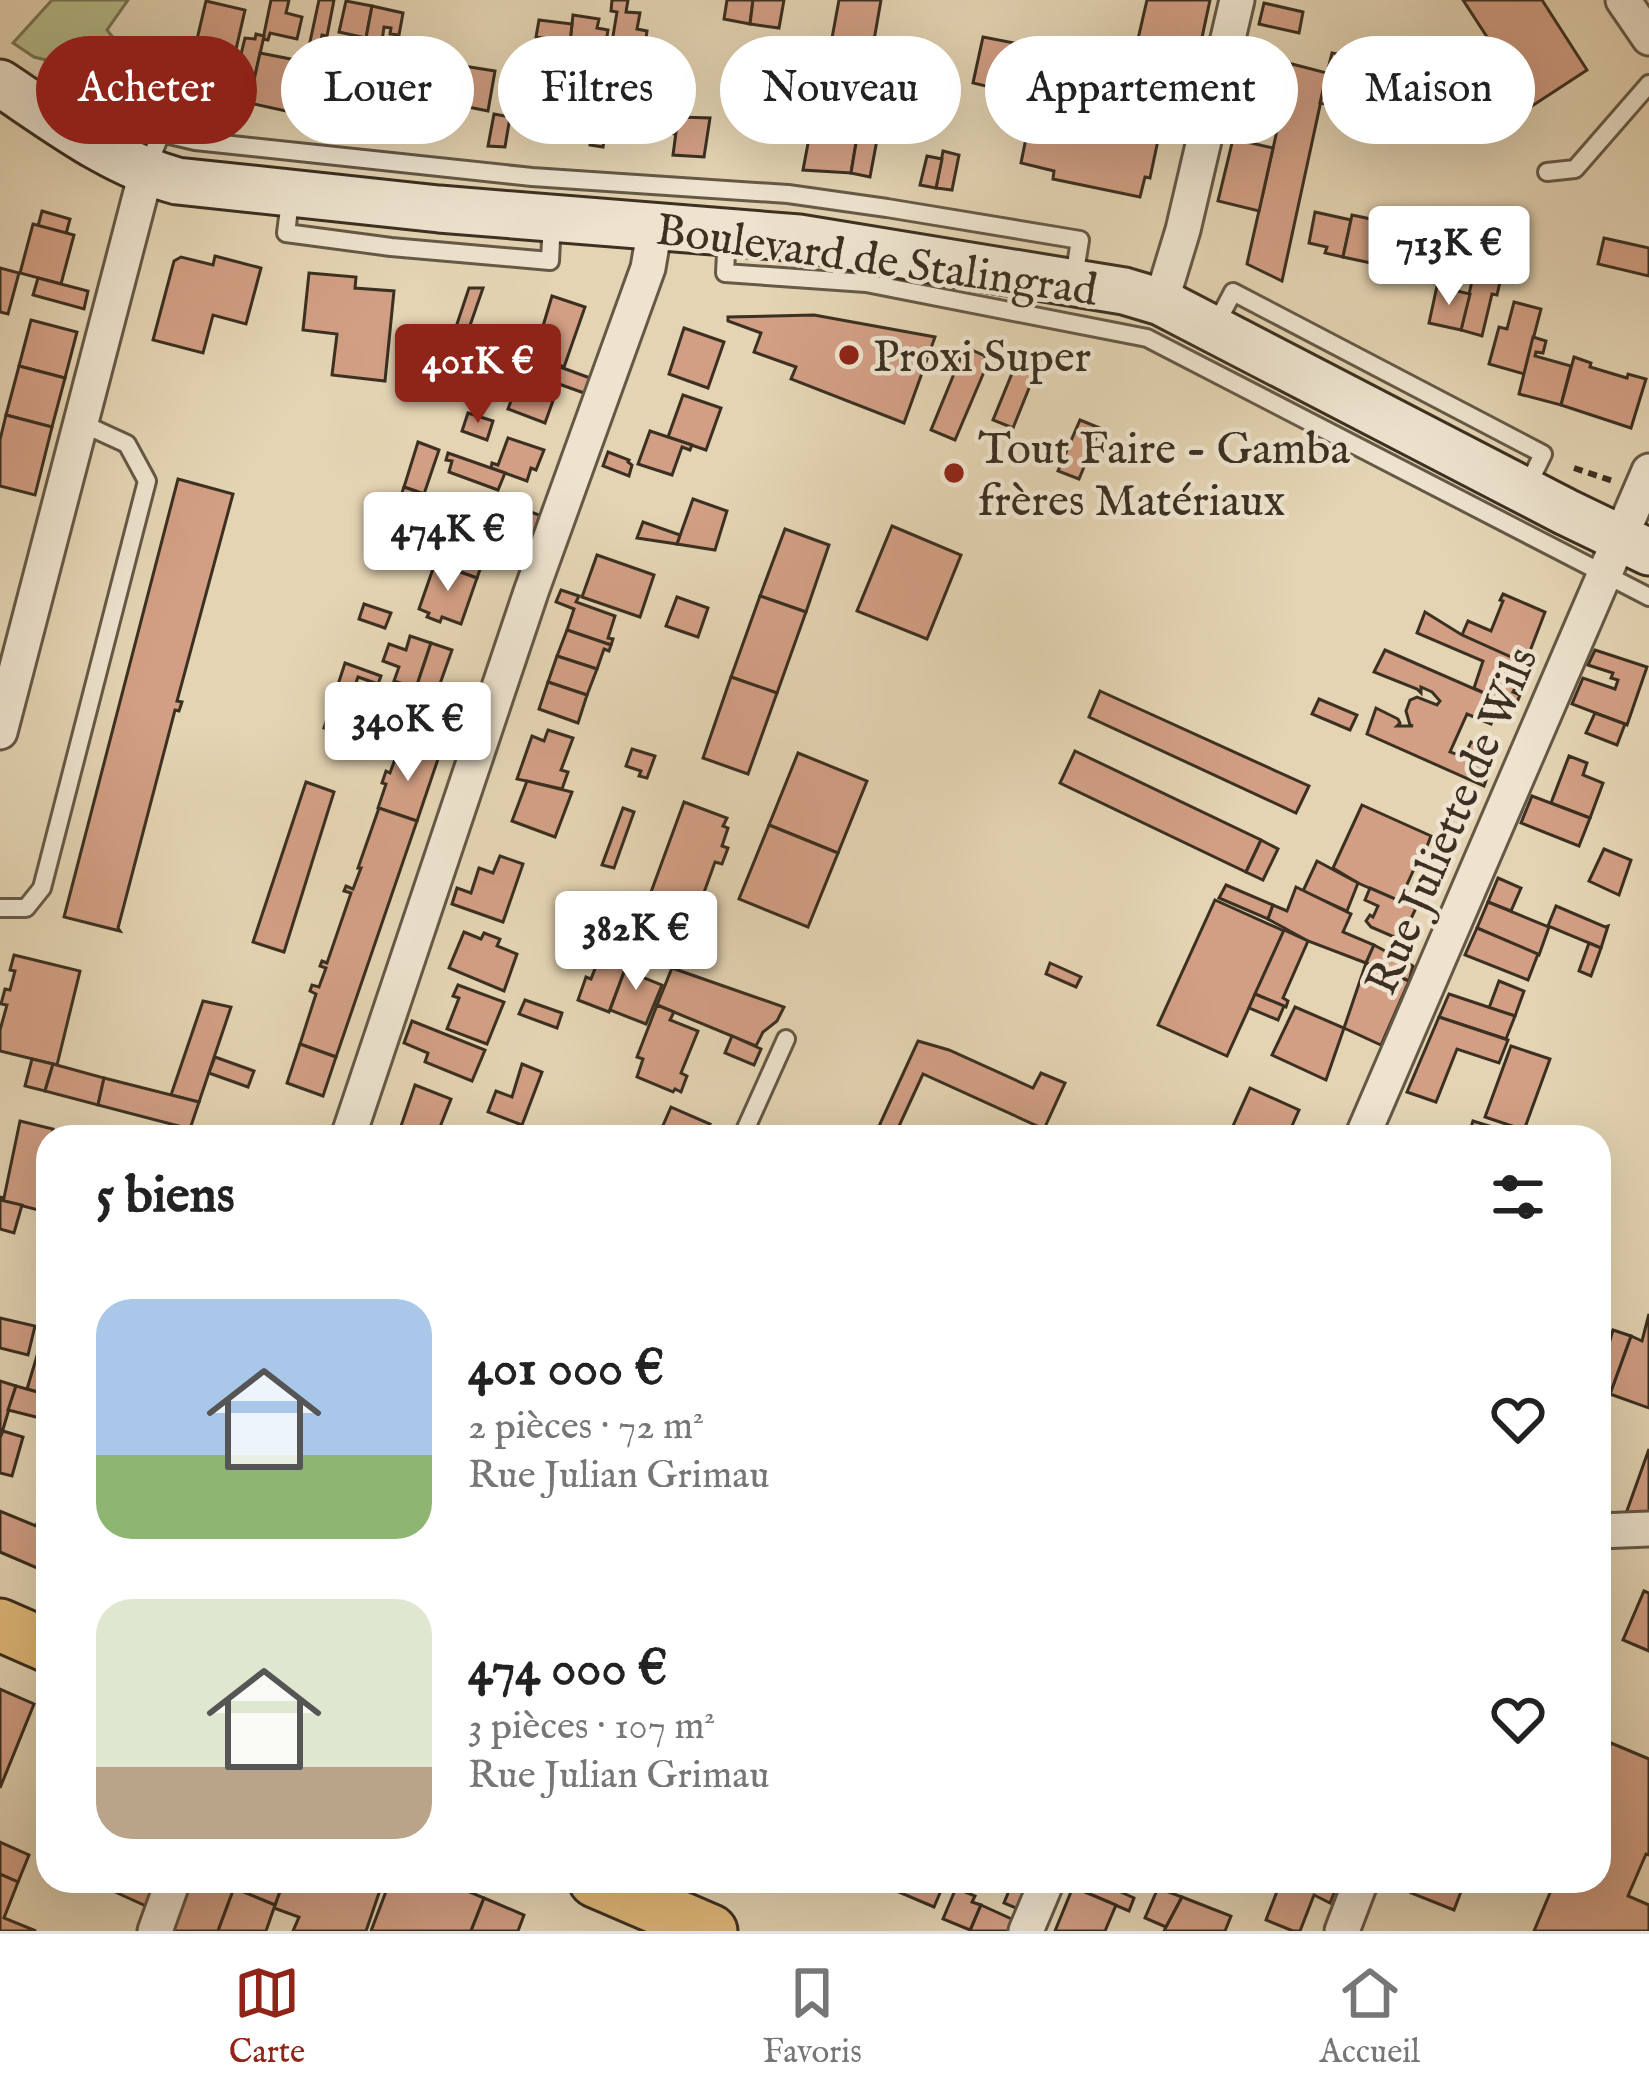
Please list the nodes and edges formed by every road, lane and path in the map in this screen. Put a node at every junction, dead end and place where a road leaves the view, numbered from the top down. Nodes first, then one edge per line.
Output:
1 (1237, 0) edge
2 (1624, 0) edge
3 (1649, 38) edge
4 (0, 82) edge
5 (1649, 84) edge
6 (146, 172) junction
7 (1546, 172) dead end
8 (655, 227) junction
9 (728, 232) junction
10 (1073, 283) junction
11 (1161, 302) junction
12 (80, 422) junction
13 (1534, 472) junction
14 (1645, 481) edge
15 (1625, 555) edge
16 (1649, 597) edge
17 (0, 732) edge
18 (0, 908) edge
19 (786, 1039) dead end
20 (352, 1125) edge
21 (747, 1125) edge
22 (1367, 1125) edge
23 (1649, 1529) edge
24 (1611, 1531) edge
25 (0, 1625) edge
26 (36, 1641) edge
27 (168, 1893) edge
28 (623, 1893) edge
29 (1042, 1893) edge
30 (1356, 1893) edge
31 (154, 1931) edge
32 (711, 1931) edge
33 (1026, 1931) edge
34 (1342, 1931) edge

1 - 11 street
2 - 3 street
4 - 6 main road, Boulevard de Stalingrad
5 - 7 lane
6 - 8 main road, Boulevard de Stalingrad
6 - 10 lane
6 - 12 street
8 - 9 main road, Boulevard de Stalingrad
8 - 20 street
9 - 10 main road, Boulevard de Stalingrad
9 - 15 lane
10 - 11 main road, Boulevard de Stalingrad
11 - 13 main road, Boulevard de Stalingrad
12 - 17 street
12 - 18 lane
13 - 14 path
13 - 15 main road, Boulevard de Stalingrad
14 - 15 street, Rue Juliette de Wils
15 - 16 lane
15 - 22 street, Rue Juliette de Wils
19 - 21 lane
23 - 24 street
25 - 26 main road
27 - 31 street
28 - 32 main road
29 - 33 street
30 - 34 street

